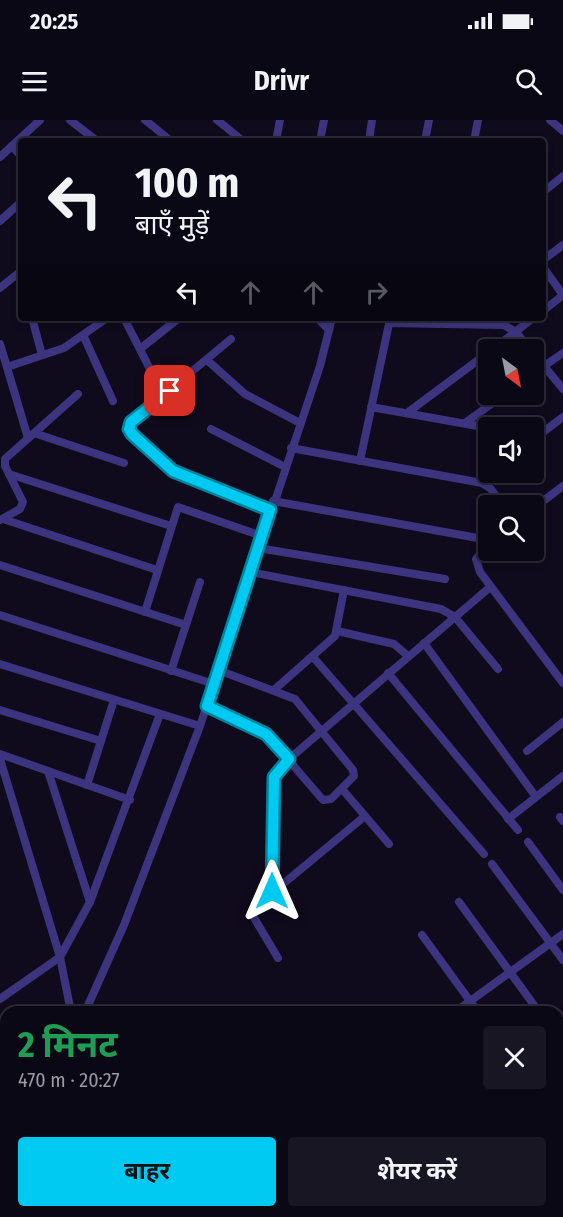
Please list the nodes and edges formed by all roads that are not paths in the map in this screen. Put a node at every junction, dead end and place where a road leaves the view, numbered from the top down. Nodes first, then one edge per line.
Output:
1 (40, 120) edge
2 (70, 120) edge
3 (145, 120) edge
4 (217, 120) edge
5 (230, 120) edge
6 (280, 120) edge
7 (324, 120) edge
8 (372, 120) edge
9 (429, 120) edge
10 (478, 120) edge
11 (550, 120) edge
12 (228, 129) junction
13 (563, 131) edge
14 (21, 138) edge
15 (93, 138) edge
16 (167, 138) edge
17 (239, 138) edge
18 (277, 138) edge
19 (321, 138) edge
20 (369, 138) edge
21 (426, 138) edge
22 (475, 138) edge
23 (18, 140) edge
24 (12, 146) junction
25 (18, 153) edge
26 (0, 157) edge
27 (563, 176) edge
28 (546, 188) edge
29 (18, 205) edge
30 (0, 221) edge
31 (563, 245) edge
32 (546, 258) edge
33 (546, 271) edge
34 (18, 273) edge
35 (0, 288) edge
36 (563, 295) edge
37 (546, 309) edge
38 (33, 321) edge
39 (101, 321) edge
40 (126, 321) edge
41 (175, 321) edge
42 (320, 321) edge
43 (331, 321) edge
44 (389, 321) edge
45 (412, 321) edge
46 (529, 321) edge
47 (329, 330) junction
48 (516, 332) junction
49 (84, 337) junction
50 (231, 339) dead end
51 (506, 339) edge
52 (521, 339) edge
53 (0, 344) edge
54 (140, 349) junction
55 (563, 353) edge
56 (42, 356) junction
57 (207, 360) junction
58 (478, 360) edge
59 (544, 366) joint
60 (7, 367) junction
61 (156, 381) dead end
62 (563, 389) edge
63 (78, 394) dead end
64 (112, 400) dead end
65 (490, 405) edge
66 (371, 407) junction
67 (407, 413) junction
68 (563, 417) edge
69 (300, 423) junction
70 (465, 423) junction
71 (478, 426) edge
72 (211, 429) dead end
73 (544, 431) edge
74 (31, 436) junction
75 (291, 448) junction
76 (360, 461) junction
77 (2, 463) edge
78 (124, 463) dead end
79 (285, 467) junction
80 (9, 474) junction
81 (478, 482) edge
82 (482, 483) edge
83 (563, 486) edge
84 (495, 495) edge
85 (544, 500) edge
86 (273, 501) junction
87 (270, 510) junction
88 (1, 519) edge
89 (171, 526) junction
90 (262, 536) junction
91 (478, 540) edge
92 (258, 548) junction
93 (478, 556) edge
94 (0, 565) edge
95 (158, 570) junction
96 (250, 572) junction
97 (445, 579) dead end
98 (201, 582) dead end
99 (489, 588) junction
100 (344, 590) junction
101 (145, 612) junction
102 (0, 615) edge
103 (454, 617) junction
104 (186, 625) junction
105 (337, 631) junction
106 (424, 643) junction
107 (408, 656) junction
108 (313, 657) junction
109 (0, 664) edge
110 (498, 669) dead end
111 (171, 670) junction
112 (218, 670) junction
113 (388, 673) junction
114 (563, 683) edge
115 (214, 684) junction
116 (274, 690) junction
117 (114, 700) junction
118 (352, 702) junction
119 (207, 706) junction
120 (0, 710) edge
121 (160, 714) junction
122 (563, 722) edge
123 (200, 726) junction
124 (321, 730) junction
125 (101, 741) junction
126 (527, 751) dead end
127 (0, 757) edge
128 (289, 759) junction
129 (48, 771) junction
130 (563, 776) edge
131 (87, 785) junction
132 (342, 789) junction
133 (536, 797) junction
134 (130, 800) junction
135 (366, 816) junction
136 (508, 819) junction
137 (518, 830) dead end
138 (528, 842) dead end
139 (389, 844) dead end
140 (484, 854) dead end
141 (492, 864) dead end
142 (563, 890) edge
143 (272, 891) junction
144 (90, 902) junction
145 (459, 902) dead end
146 (422, 934) dead end
147 (563, 934) edge
148 (551, 943) junction
149 (60, 957) junction
150 (278, 958) dead end
151 (563, 960) edge
152 (510, 973) junction
153 (0, 999) edge
154 (470, 1002) junction
155 (70, 1006) edge
156 (88, 1006) edge
157 (464, 1006) edge
158 (473, 1006) edge
159 (535, 1006) edge

1 - 14 street
2 - 15 street
3 - 16 street
4 - 12 street
5 - 12 street
6 - 18 street
7 - 19 street
8 - 20 street
9 - 21 street
10 - 22 street
11 - 13 street
12 - 17 street
23 - 24 street
24 - 25 street
24 - 26 street
27 - 28 street
29 - 30 street
31 - 32 street
33 - 36 street
34 - 35 street
36 - 37 street
38 - 56 street
39 - 49 street
40 - 54 street
41 - 54 street
42 - 47 street
43 - 47 street
44 - 66 street
45 - 48 street
46 - 48 street
47 - 69 street
48 - 51 street
48 - 52 street
49 - 56 street
49 - 64 street
50 - 57 street
53 - 60 street
54 - 61 street
55 - 59 street
56 - 60 street
57 - 69 street
57 - 87 street
58 - 67 street
59 - 62 street
60 - 74 street
63 - 74 street
65 - 70 street
66 - 67 street
66 - 76 street
67 - 70 street
68 - 73 street
69 - 75 street
70 - 71 street
72 - 79 street
74 - 77 street
74 - 78 street
75 - 76 street
75 - 79 street
76 - 81 street
77 - 80 street
79 - 86 street
80 - 88 street
80 - 89 street
82 - 84 street
83 - 85 street
86 - 87 street
86 - 91 street
87 - 90 street
88 - 95 street
89 - 90 street
89 - 95 street
90 - 92 street
92 - 96 street
92 - 97 street
93 - 99 street
94 - 101 street
95 - 101 street
96 - 100 street
96 - 112 street
98 - 104 street
99 - 103 street
99 - 114 street
100 - 103 street
100 - 105 street
101 - 104 street
102 - 111 street
103 - 106 street
103 - 110 street
104 - 111 street
105 - 107 street
105 - 108 street
106 - 107 street
106 - 133 street
107 - 113 street
108 - 116 street
108 - 118 street
109 - 117 street
111 - 115 street
112 - 115 street
112 - 116 street
113 - 118 street
113 - 136 street
115 - 119 street
116 - 124 street
117 - 121 street
117 - 125 street
118 - 124 street
118 - 140 street
119 - 123 street
119 - 128 street
120 - 125 street
121 - 123 street
121 - 134 street
122 - 126 street
123 - 156 street
124 - 128 street
124 - 132 street
125 - 131 street
127 - 129 street
127 - 149 street
128 - 132 street
128 - 143 street
129 - 131 street
129 - 144 street
130 - 133 street
131 - 134 street
132 - 135 street
133 - 136 street
134 - 144 street
135 - 139 street
135 - 143 street
136 - 137 street
138 - 142 street
141 - 148 street
143 - 150 street
144 - 149 street
145 - 152 street
146 - 154 street
147 - 148 street
148 - 151 street
148 - 152 street
149 - 153 street
149 - 155 street
152 - 154 street
152 - 159 street
154 - 157 street
154 - 158 street

